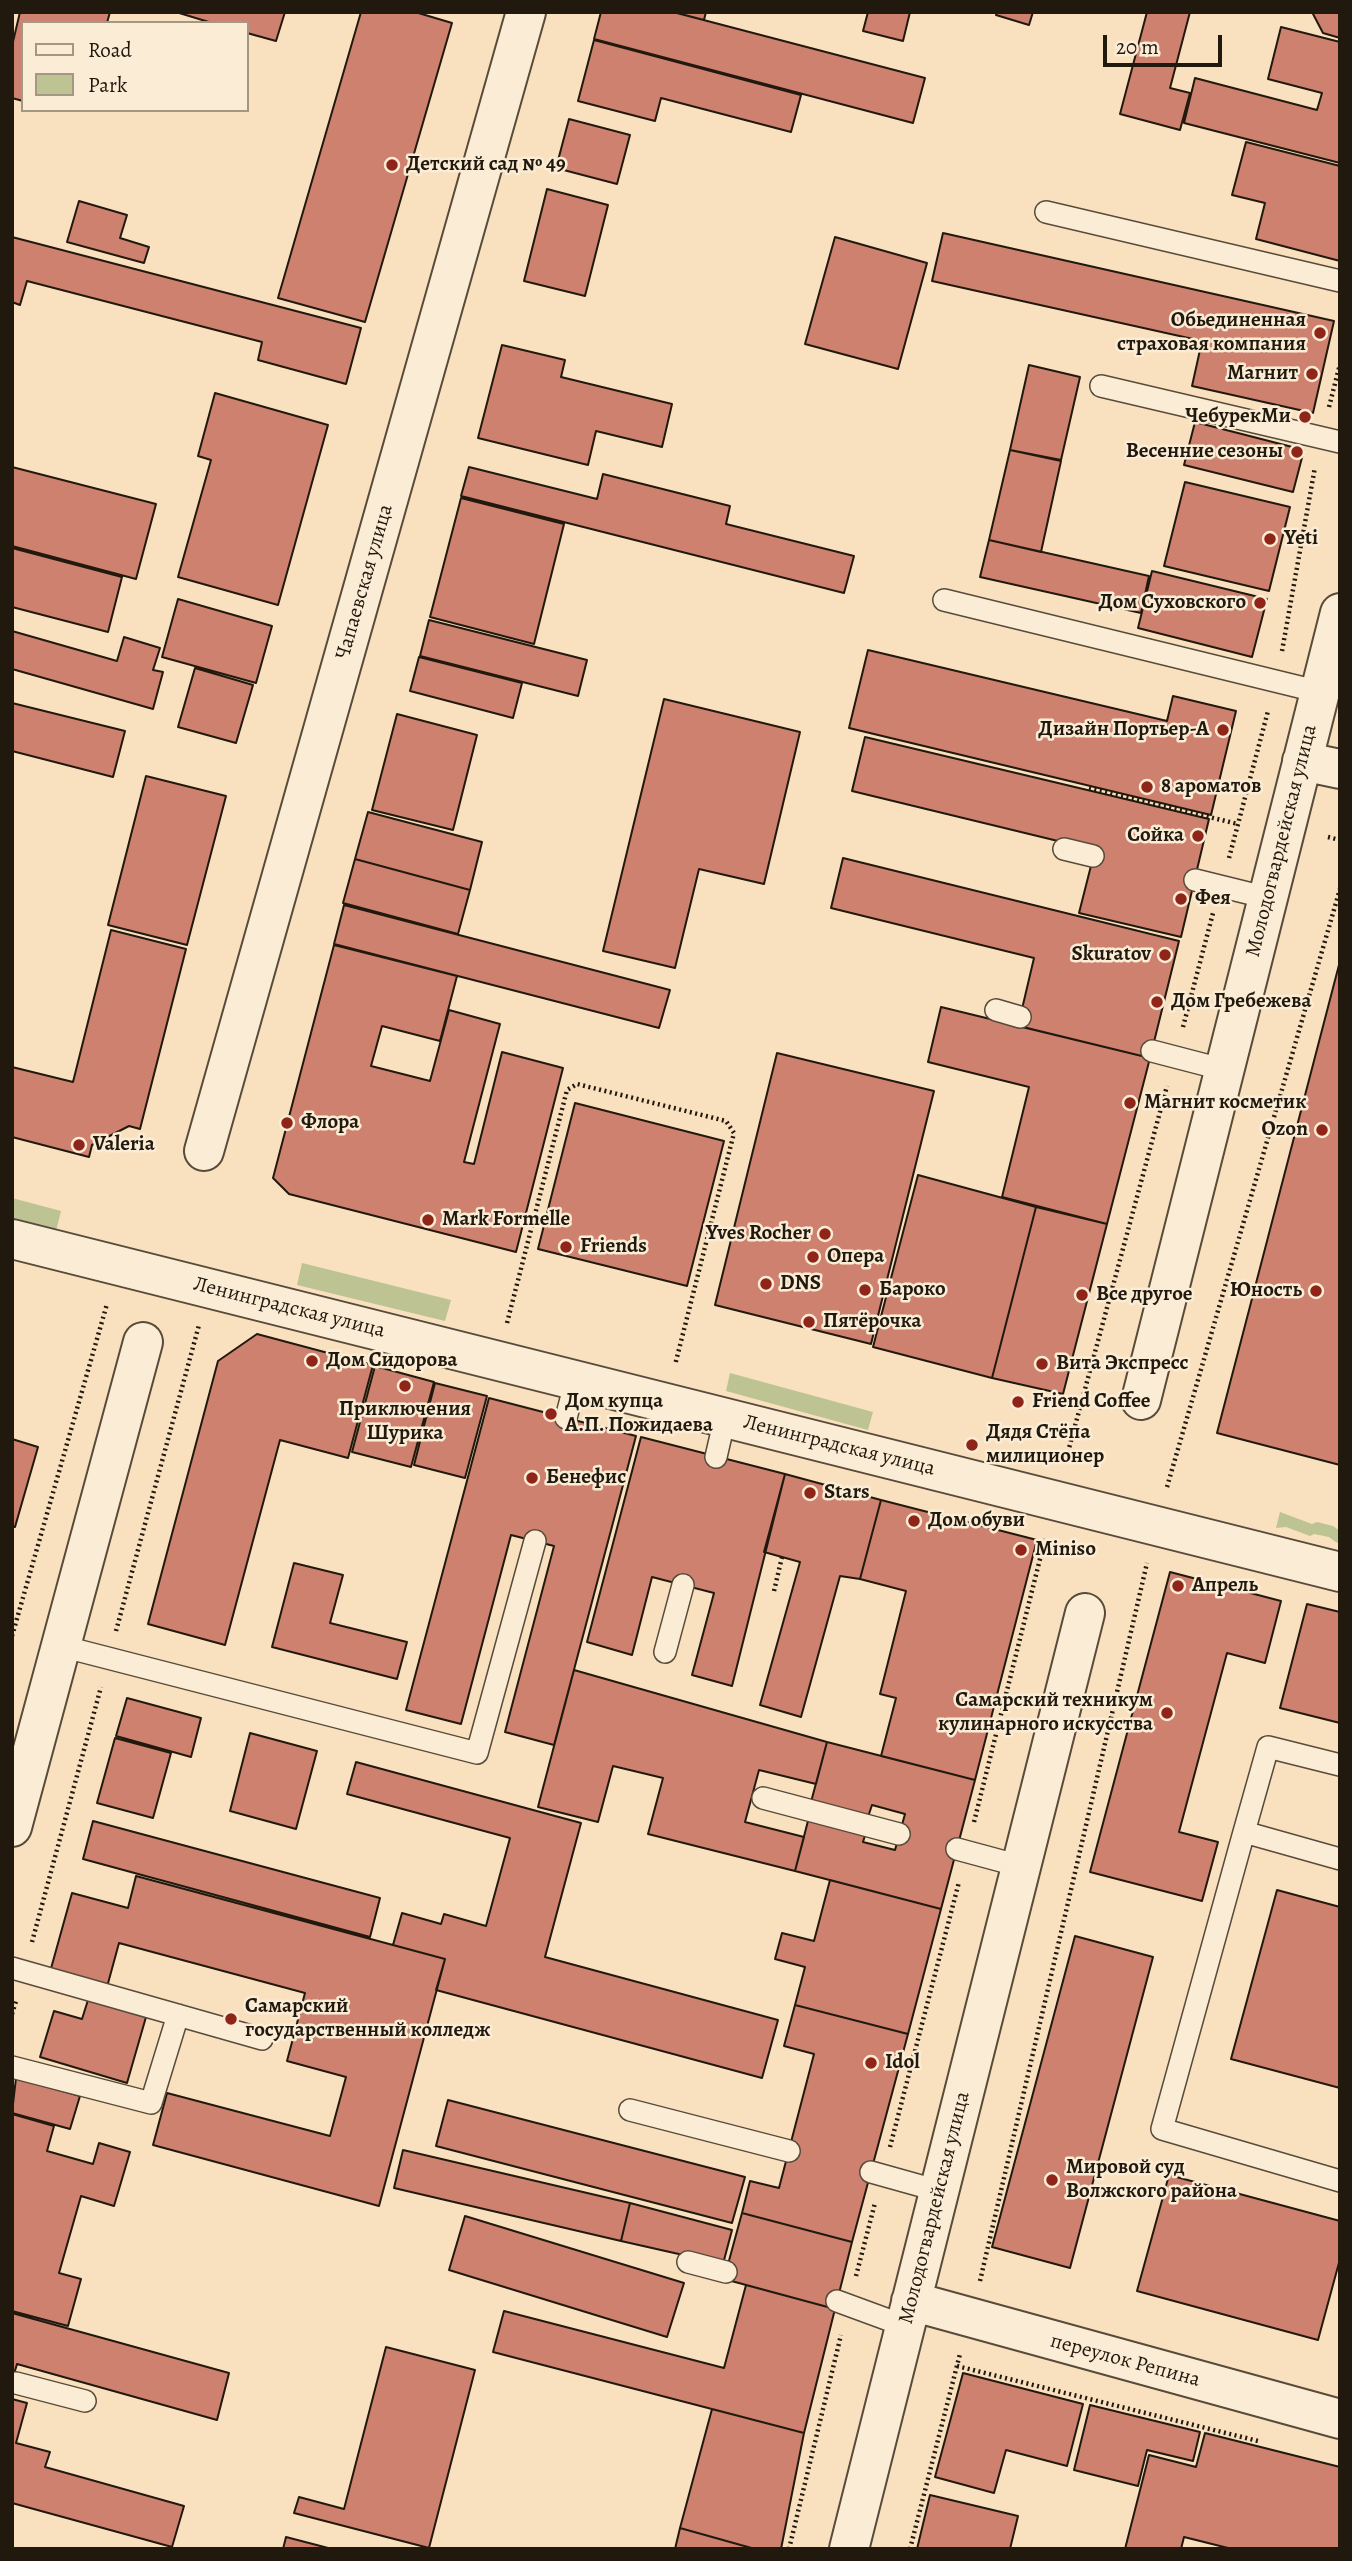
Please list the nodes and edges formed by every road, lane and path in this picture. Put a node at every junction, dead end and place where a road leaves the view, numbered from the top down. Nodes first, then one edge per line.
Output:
1 (526, 12) edge
2 (1046, 212) dead end
3 (1340, 281) edge
4 (1340, 365) edge
5 (1101, 386) dead end
6 (1330, 440) edge
7 (944, 600) dead end
8 (1340, 613) edge
9 (1276, 682) junction
10 (1320, 692) junction
11 (1303, 761) junction
12 (1340, 769) edge
13 (1088, 788) dead end
14 (1238, 824) junction
15 (1328, 837) dead end
16 (1340, 840) edge
17 (1064, 849) dead end
18 (1093, 856) dead end
19 (1195, 880) dead end
20 (1221, 886) junction
21 (1340, 890) edge
22 (1268, 898) junction
23 (996, 1010) dead end
24 (1020, 1017) dead end
25 (1152, 1051) dead end
26 (1175, 1056) junction
27 (1225, 1070) junction
28 (204, 1152) dead end
29 (12, 1239) edge
30 (118, 1266) junction
31 (143, 1342) dead end
32 (497, 1361) junction
33 (576, 1380) junction
34 (1142, 1400) dead end
35 (665, 1403) junction
36 (566, 1418) dead end
37 (725, 1418) junction
38 (716, 1457) dead end
39 (1055, 1500) junction
40 (1156, 1526) junction
41 (535, 1541) dead end
42 (782, 1556) dead end
43 (1340, 1572) edge
44 (683, 1585) dead end
45 (774, 1591) dead end
46 (1085, 1613) dead end
47 (12, 1636) edge
48 (61, 1647) junction
49 (664, 1652) dead end
50 (1340, 1765) edge
51 (763, 1798) dead end
52 (12, 1827) edge
53 (1244, 1832) junction
54 (899, 1834) dead end
55 (962, 1850) junction
56 (1340, 1859) edge
57 (1020, 1866) junction
58 (12, 1968) edge
59 (178, 2015) junction
60 (262, 2039) dead end
61 (12, 2067) edge
62 (630, 2110) dead end
63 (789, 2151) dead end
64 (877, 2174) junction
65 (1340, 2181) edge
66 (939, 2191) junction
67 (688, 2262) dead end
68 (726, 2272) dead end
69 (843, 2302) junction
70 (908, 2313) junction
71 (971, 2319) junction
72 (957, 2366) junction
73 (16, 2383) dead end
74 (85, 2401) dead end
75 (1340, 2418) edge
76 (1261, 2441) dead end
77 (789, 2549) edge
78 (849, 2549) edge
79 (911, 2549) edge

1 - 28 street, Чапаевская улица
2 - 3 lane
4 - 6 path
5 - 6 lane
6 - 9 path
7 - 9 lane
8 - 10 street, Молодогвардейская улица
9 - 10 lane
9 - 14 path
10 - 11 street, Молодогвардейская улица
11 - 12 street
11 - 22 street, Молодогвардейская улица
13 - 14 path
14 - 20 path
15 - 16 path
17 - 18 lane
19 - 20 lane
20 - 22 lane
20 - 26 path
21 - 40 path
22 - 27 street, Молодогвардейская улица
23 - 24 lane
25 - 26 lane
26 - 27 lane
26 - 39 path
27 - 34 street, Молодогвардейская улица
29 - 30 street, Ленинградская улица
30 - 32 street, Ленинградская улица
30 - 47 path
31 - 48 street
32 - 33 street, Ленинградская улица
32 - 35 path
33 - 35 street, Ленинградская улица
33 - 36 lane
35 - 37 street, Ленинградская улица
37 - 38 lane
37 - 39 street, Ленинградская улица
39 - 40 street, Ленинградская улица
39 - 55 path
40 - 43 street, Ленинградская улица
40 - 71 path
41 - 48 lane
42 - 45 path
44 - 49 lane
46 - 57 street, Молодогвардейская улица
48 - 52 street
50 - 53 lane
51 - 54 lane
53 - 56 lane
53 - 65 lane
55 - 57 lane
55 - 64 path
57 - 66 street, Молодогвардейская улица
58 - 59 lane
59 - 60 lane
59 - 61 lane
62 - 63 lane
64 - 66 lane
64 - 69 path
66 - 70 street, Молодогвардейская улица
67 - 68 lane
69 - 70 lane
69 - 77 path
70 - 71 street, переулок Репина
70 - 78 street, Молодогвардейская улица
71 - 72 path
71 - 75 street, переулок Репина
72 - 76 path
72 - 79 path
73 - 74 lane

